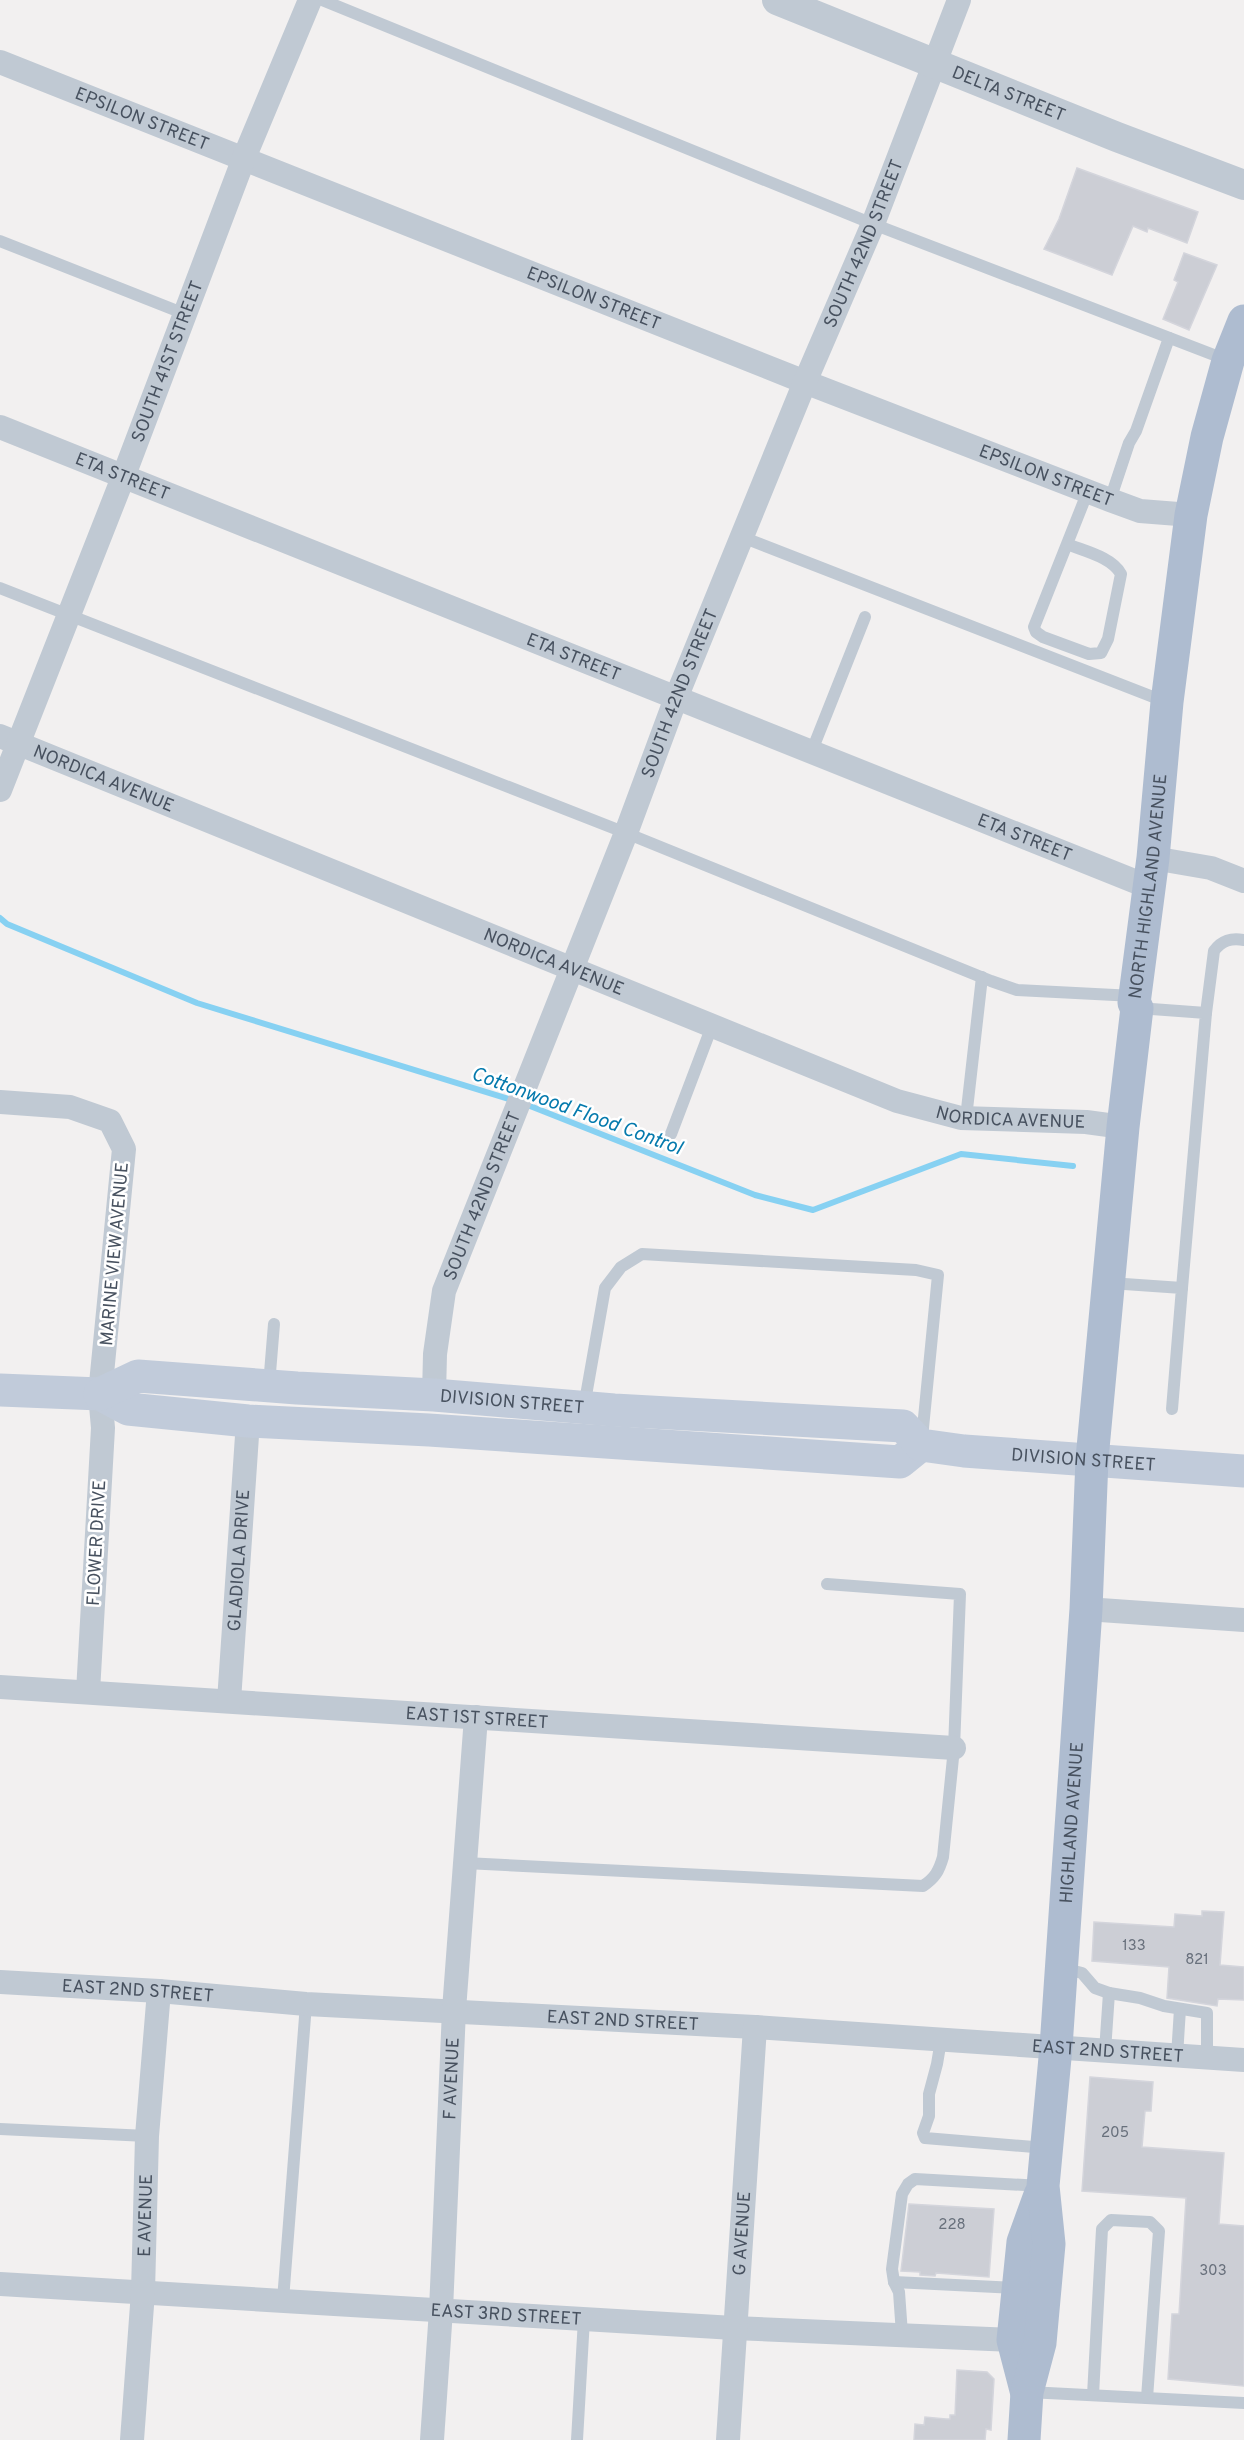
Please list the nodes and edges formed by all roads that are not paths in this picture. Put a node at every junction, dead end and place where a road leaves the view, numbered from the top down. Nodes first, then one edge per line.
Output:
1 (310, 0) edge
2 (322, 0) edge
3 (777, 0) edge
4 (959, 0) edge
5 (0, 62) edge
6 (934, 62) junction
7 (244, 158) junction
8 (1244, 185) edge
9 (873, 224) junction
10 (0, 241) edge
11 (185, 314) junction
12 (1169, 338) junction
13 (1239, 338) edge
14 (805, 382) junction
15 (0, 427) edge
16 (124, 475) junction
17 (1099, 496) junction
18 (1191, 515) junction
19 (742, 537) junction
20 (1067, 544) junction
21 (0, 588) edge
22 (69, 615) junction
23 (865, 617) dead end
24 (676, 698) junction
25 (1167, 702) junction
26 (10, 740) edge
27 (812, 753) junction
28 (0, 790) edge
29 (626, 833) junction
30 (1151, 872) junction
31 (1244, 881) edge
32 (1244, 940) edge
33 (572, 969) junction
34 (982, 977) junction
35 (1136, 1002) junction
36 (1206, 1013) junction
37 (712, 1026) junction
38 (0, 1102) edge
39 (966, 1118) junction
40 (1123, 1127) junction
41 (670, 1134) dead end
42 (1108, 1283) junction
43 (1182, 1288) junction
44 (274, 1324) dead end
45 (268, 1387) junction
46 (0, 1390) edge
47 (100, 1394) junction
48 (434, 1395) junction
49 (584, 1407) junction
50 (1172, 1409) dead end
51 (248, 1421) junction
52 (921, 1445) junction
53 (1092, 1459) junction
54 (1244, 1471) edge
55 (828, 1584) dead end
56 (1086, 1609) junction
57 (1244, 1620) edge
58 (0, 1687) edge
59 (88, 1692) junction
60 (228, 1701) junction
61 (476, 1717) junction
62 (954, 1748) junction
63 (465, 1863) junction
64 (1060, 1967) junction
65 (0, 1982) edge
66 (159, 1991) junction
67 (1109, 1994) junction
68 (306, 2004) junction
69 (1180, 2009) junction
70 (454, 2010) junction
71 (754, 2027) junction
72 (941, 2040) junction
73 (1056, 2047) junction
74 (1105, 2051) junction
75 (1177, 2056) junction
76 (1207, 2058) junction
77 (1244, 2060) edge
78 (0, 2129) edge
79 (147, 2136) junction
80 (1046, 2148) junction
81 (1043, 2186) junction
82 (894, 2282) junction
83 (0, 2283) edge
84 (1018, 2289) junction
85 (143, 2292) junction
86 (283, 2300) junction
87 (441, 2310) junction
88 (584, 2319) junction
89 (734, 2328) junction
90 (902, 2334) junction
91 (1013, 2340) junction
92 (1027, 2392) junction
93 (1093, 2395) junction
94 (1147, 2398) junction
95 (1244, 2403) edge
96 (132, 2440) edge
97 (432, 2440) edge
98 (577, 2440) edge
99 (728, 2440) edge
100 (1024, 2440) edge

1 - 7 street, SOUTH 41ST STREET
2 - 9 lane
3 - 6 street, DELTA STREET
4 - 6 street, SOUTH 42ND STREET
5 - 7 street, EPSILON STREET
6 - 8 street, DELTA STREET
6 - 9 street, SOUTH 42ND STREET
7 - 11 street, SOUTH 41ST STREET
7 - 14 street, EPSILON STREET
9 - 12 lane
9 - 14 street, SOUTH 42ND STREET
10 - 11 lane
11 - 16 street, SOUTH 41ST STREET
12 - 13 lane
12 - 17 lane
13 - 18 main road, NORTH HIGHLAND AVENUE
14 - 17 street, EPSILON STREET
14 - 19 street, SOUTH 42ND STREET
15 - 16 street, ETA STREET
16 - 22 street, SOUTH 41ST STREET
16 - 24 street, ETA STREET
17 - 18 street, EPSILON STREET
17 - 20 lane
18 - 25 main road, NORTH HIGHLAND AVENUE
19 - 24 street, SOUTH 42ND STREET
19 - 25 lane
20 - 20 lane
21 - 22 lane
22 - 26 street, SOUTH 41ST STREET
22 - 29 lane
23 - 27 lane
24 - 27 street, ETA STREET
24 - 29 street, SOUTH 42ND STREET
25 - 30 main road, NORTH HIGHLAND AVENUE
26 - 28 street, SOUTH 41ST STREET
26 - 33 street, NORDICA AVENUE
27 - 30 street, ETA STREET
29 - 33 street, SOUTH 42ND STREET
29 - 34 lane
30 - 31 street, ETA STREET
30 - 35 main road, NORTH HIGHLAND AVENUE
32 - 36 lane
33 - 37 street, NORDICA AVENUE
33 - 48 street, SOUTH 42ND STREET
34 - 35 lane
34 - 39 lane
35 - 36 lane
35 - 40 main road, NORTH HIGHLAND AVENUE
36 - 43 lane
37 - 39 street, NORDICA AVENUE
37 - 41 lane
38 - 47 street, MARINE VIEW AVENUE
39 - 40 street, NORDICA AVENUE
40 - 42 main road, NORTH HIGHLAND AVENUE
42 - 43 lane
42 - 53 main road, NORTH HIGHLAND AVENUE
43 - 50 lane
44 - 45 lane
45 - 47 main road, DIVISION STREET
45 - 48 main road, DIVISION STREET
46 - 47 main road, DIVISION STREET
47 - 51 main road, DIVISION STREET
47 - 59 street, FLOWER DRIVE
48 - 49 main road, DIVISION STREET
49 - 52 main road, DIVISION STREET
49 - 52 lane
51 - 52 main road, DIVISION STREET
51 - 60 street, GLADIOLA DRIVE
52 - 53 main road, DIVISION STREET
53 - 54 main road, DIVISION STREET
53 - 56 main road, HIGHLAND AVENUE
55 - 62 lane
56 - 57 street
56 - 64 main road, HIGHLAND AVENUE
58 - 59 street, EAST 1ST STREET
59 - 60 street, EAST 1ST STREET
60 - 61 street, EAST 1ST STREET
61 - 62 street, EAST 1ST STREET
61 - 63 street, F AVENUE
62 - 63 lane
63 - 70 street, F AVENUE
64 - 67 lane
64 - 73 main road, HIGHLAND AVENUE
65 - 66 street, EAST 2ND STREET
66 - 68 street, EAST 2ND STREET
66 - 79 street, E AVENUE
67 - 69 lane
67 - 74 lane
68 - 70 street, EAST 2ND STREET
68 - 86 lane
69 - 75 lane
69 - 76 lane
70 - 71 street, EAST 2ND STREET
70 - 87 street, F AVENUE
71 - 72 street, EAST 2ND STREET
71 - 89 street, G AVENUE
72 - 73 street, EAST 2ND STREET
72 - 80 lane
73 - 74 street, EAST 2ND STREET
73 - 80 main road, HIGHLAND AVENUE
74 - 75 street, EAST 2ND STREET
75 - 76 street, EAST 2ND STREET
76 - 77 street, EAST 2ND STREET
78 - 79 lane
79 - 85 street, E AVENUE
80 - 81 main road, HIGHLAND AVENUE
81 - 82 lane
81 - 84 main road, HIGHLAND AVENUE
81 - 92 main road, HIGHLAND AVENUE
82 - 84 lane
82 - 90 lane
83 - 85 street, EAST 3RD STREET
84 - 91 main road, HIGHLAND AVENUE
85 - 86 street, EAST 3RD STREET
85 - 96 street, E AVENUE
86 - 87 street, EAST 3RD STREET
87 - 88 street, EAST 3RD STREET
87 - 97 street, F AVENUE
88 - 89 street, EAST 3RD STREET
88 - 98 lane
89 - 90 street, EAST 3RD STREET
89 - 99 street, G AVENUE
90 - 91 street, EAST 3RD STREET
91 - 92 main road, HIGHLAND AVENUE
92 - 93 lane
92 - 100 main road, HIGHLAND AVENUE
93 - 94 lane
93 - 94 lane
94 - 95 lane

